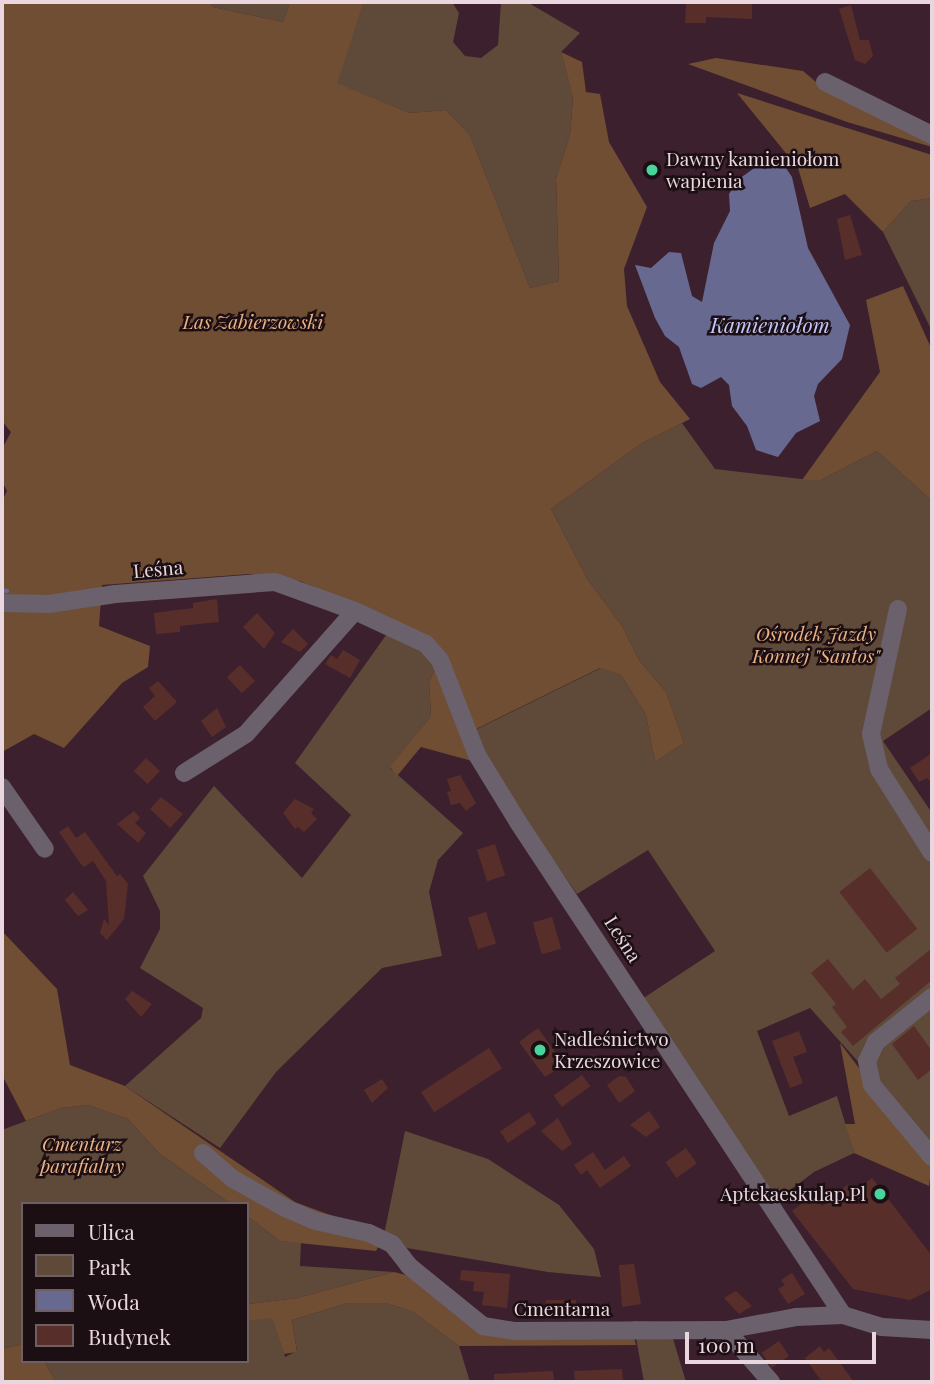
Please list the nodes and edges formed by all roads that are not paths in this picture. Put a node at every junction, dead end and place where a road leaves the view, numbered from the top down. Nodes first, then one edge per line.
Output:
1 (825, 82) dead end
2 (932, 135) edge
3 (2, 603) edge
4 (898, 609) dead end
5 (355, 611) junction
6 (184, 774) dead end
7 (2, 787) edge
8 (45, 849) dead end
9 (932, 853) edge
10 (932, 998) edge
11 (203, 1153) dead end
12 (932, 1157) edge
13 (843, 1315) junction
14 (726, 1330) junction
15 (932, 1330) edge
16 (771, 1382) edge

1 - 2 street
3 - 5 street, Leśna
4 - 9 street
5 - 6 street
5 - 13 street, Leśna
7 - 8 street
10 - 12 street
11 - 14 street, Cmentarna
13 - 14 street, Cmentarna
13 - 15 street, Cmentarna
14 - 16 street

